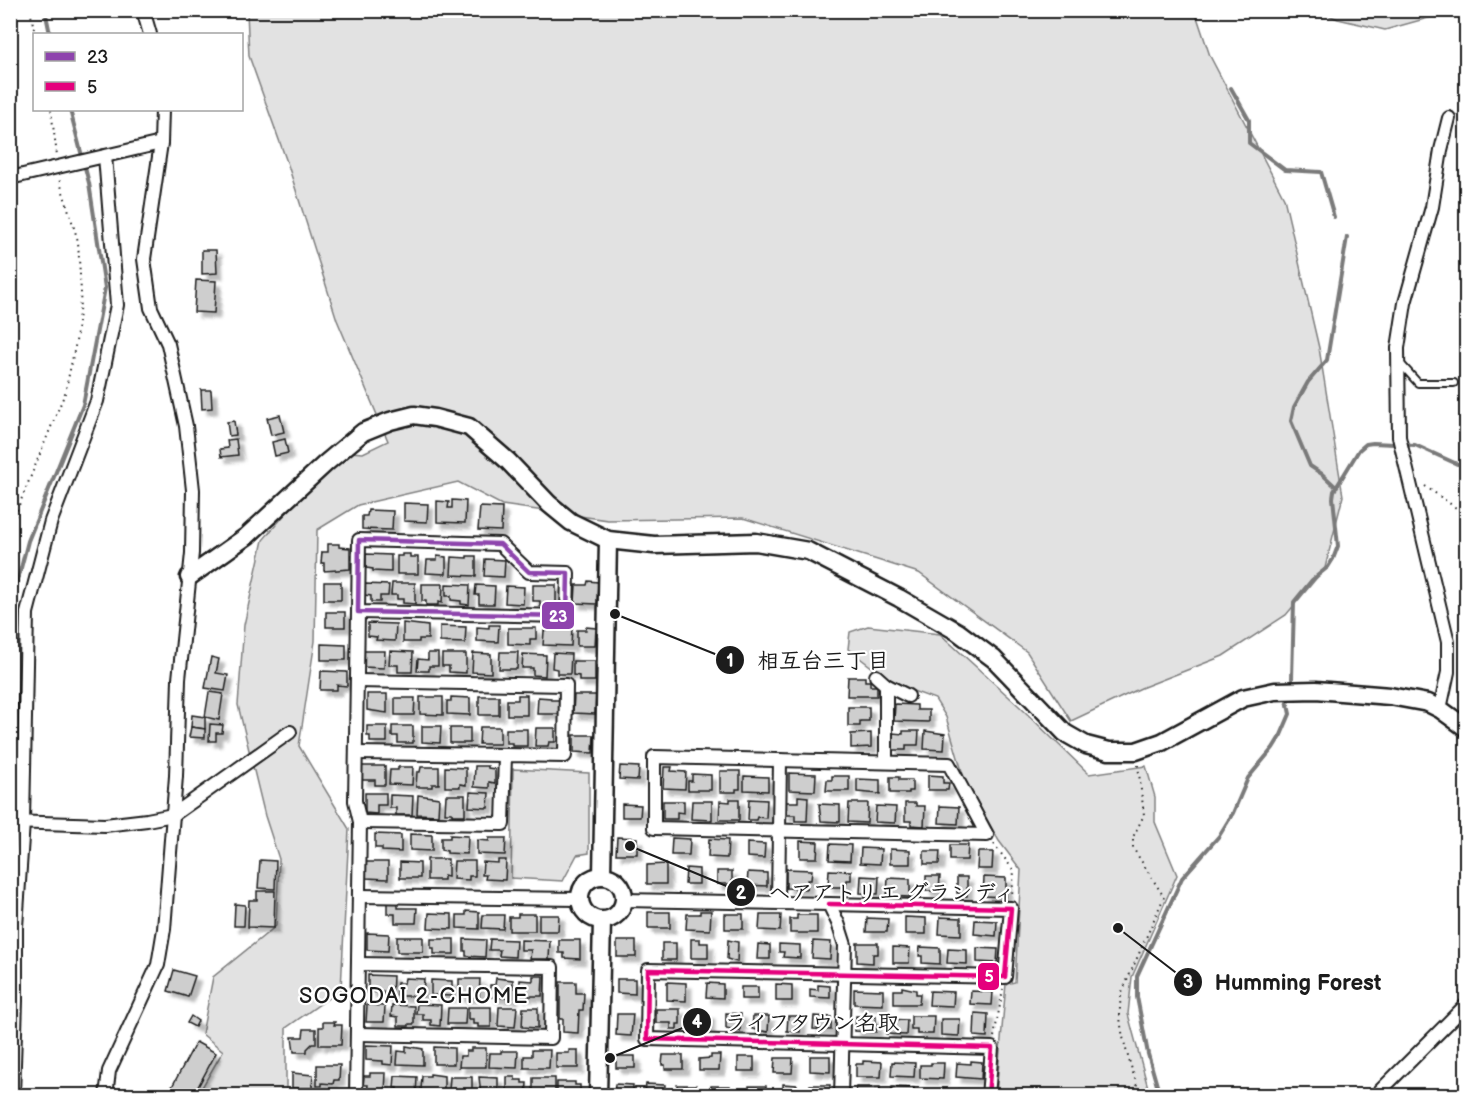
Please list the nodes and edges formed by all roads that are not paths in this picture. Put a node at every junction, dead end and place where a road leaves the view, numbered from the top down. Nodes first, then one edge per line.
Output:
1 (143, 10) edge
2 (150, 33) edge
3 (162, 111) edge
4 (1449, 117) dead end
5 (161, 143) junction
6 (101, 157) junction
7 (10, 178) edge
8 (1398, 361) junction
9 (1454, 383) dead end
10 (608, 540) junction
11 (189, 578) junction
12 (358, 612) junction
13 (357, 681) junction
14 (908, 696) dead end
15 (1440, 709) junction
16 (1467, 729) edge
17 (290, 732) dead end
18 (356, 753) junction
19 (505, 754) junction
20 (780, 760) junction
21 (886, 762) junction
22 (173, 815) junction
23 (16, 822) edge
24 (360, 822) junction
25 (778, 831) junction
26 (602, 876) junction
27 (360, 896) junction
28 (579, 899) junction
29 (624, 900) junction
30 (778, 902) junction
31 (829, 904) junction
32 (602, 921) junction
33 (358, 964) junction
34 (843, 973) junction
35 (1467, 1005) edge
36 (358, 1034) junction
37 (843, 1043) junction
38 (13, 1095) edge
39 (106, 1095) edge
40 (356, 1095) edge
41 (597, 1095) edge
42 (841, 1095) edge
43 (988, 1095) edge
44 (1375, 1095) edge

1 - 2 street
3 - 5 street
4 - 8 street
5 - 6 street
5 - 11 street
6 - 7 street
6 - 23 street
8 - 9 lane
8 - 15 street
10 - 11 street
10 - 15 street
10 - 26 street
11 - 22 street
12 - 12 street
12 - 13 street
13 - 18 street
13 - 19 street
14 - 21 street
15 - 16 street
17 - 22 street
18 - 19 street
18 - 24 street
19 - 24 street
20 - 21 street
20 - 25 street
20 - 25 street
21 - 25 street
22 - 23 street
22 - 39 street
23 - 38 street
24 - 27 street
25 - 30 street
26 - 28 street
26 - 29 street
27 - 28 street
27 - 33 street
28 - 32 street
29 - 30 street
29 - 32 street
30 - 31 street
31 - 34 street
31 - 34 street
32 - 41 street
33 - 36 street
33 - 36 street
34 - 37 street
34 - 37 street
35 - 44 street
36 - 40 street
37 - 42 street
37 - 43 street

